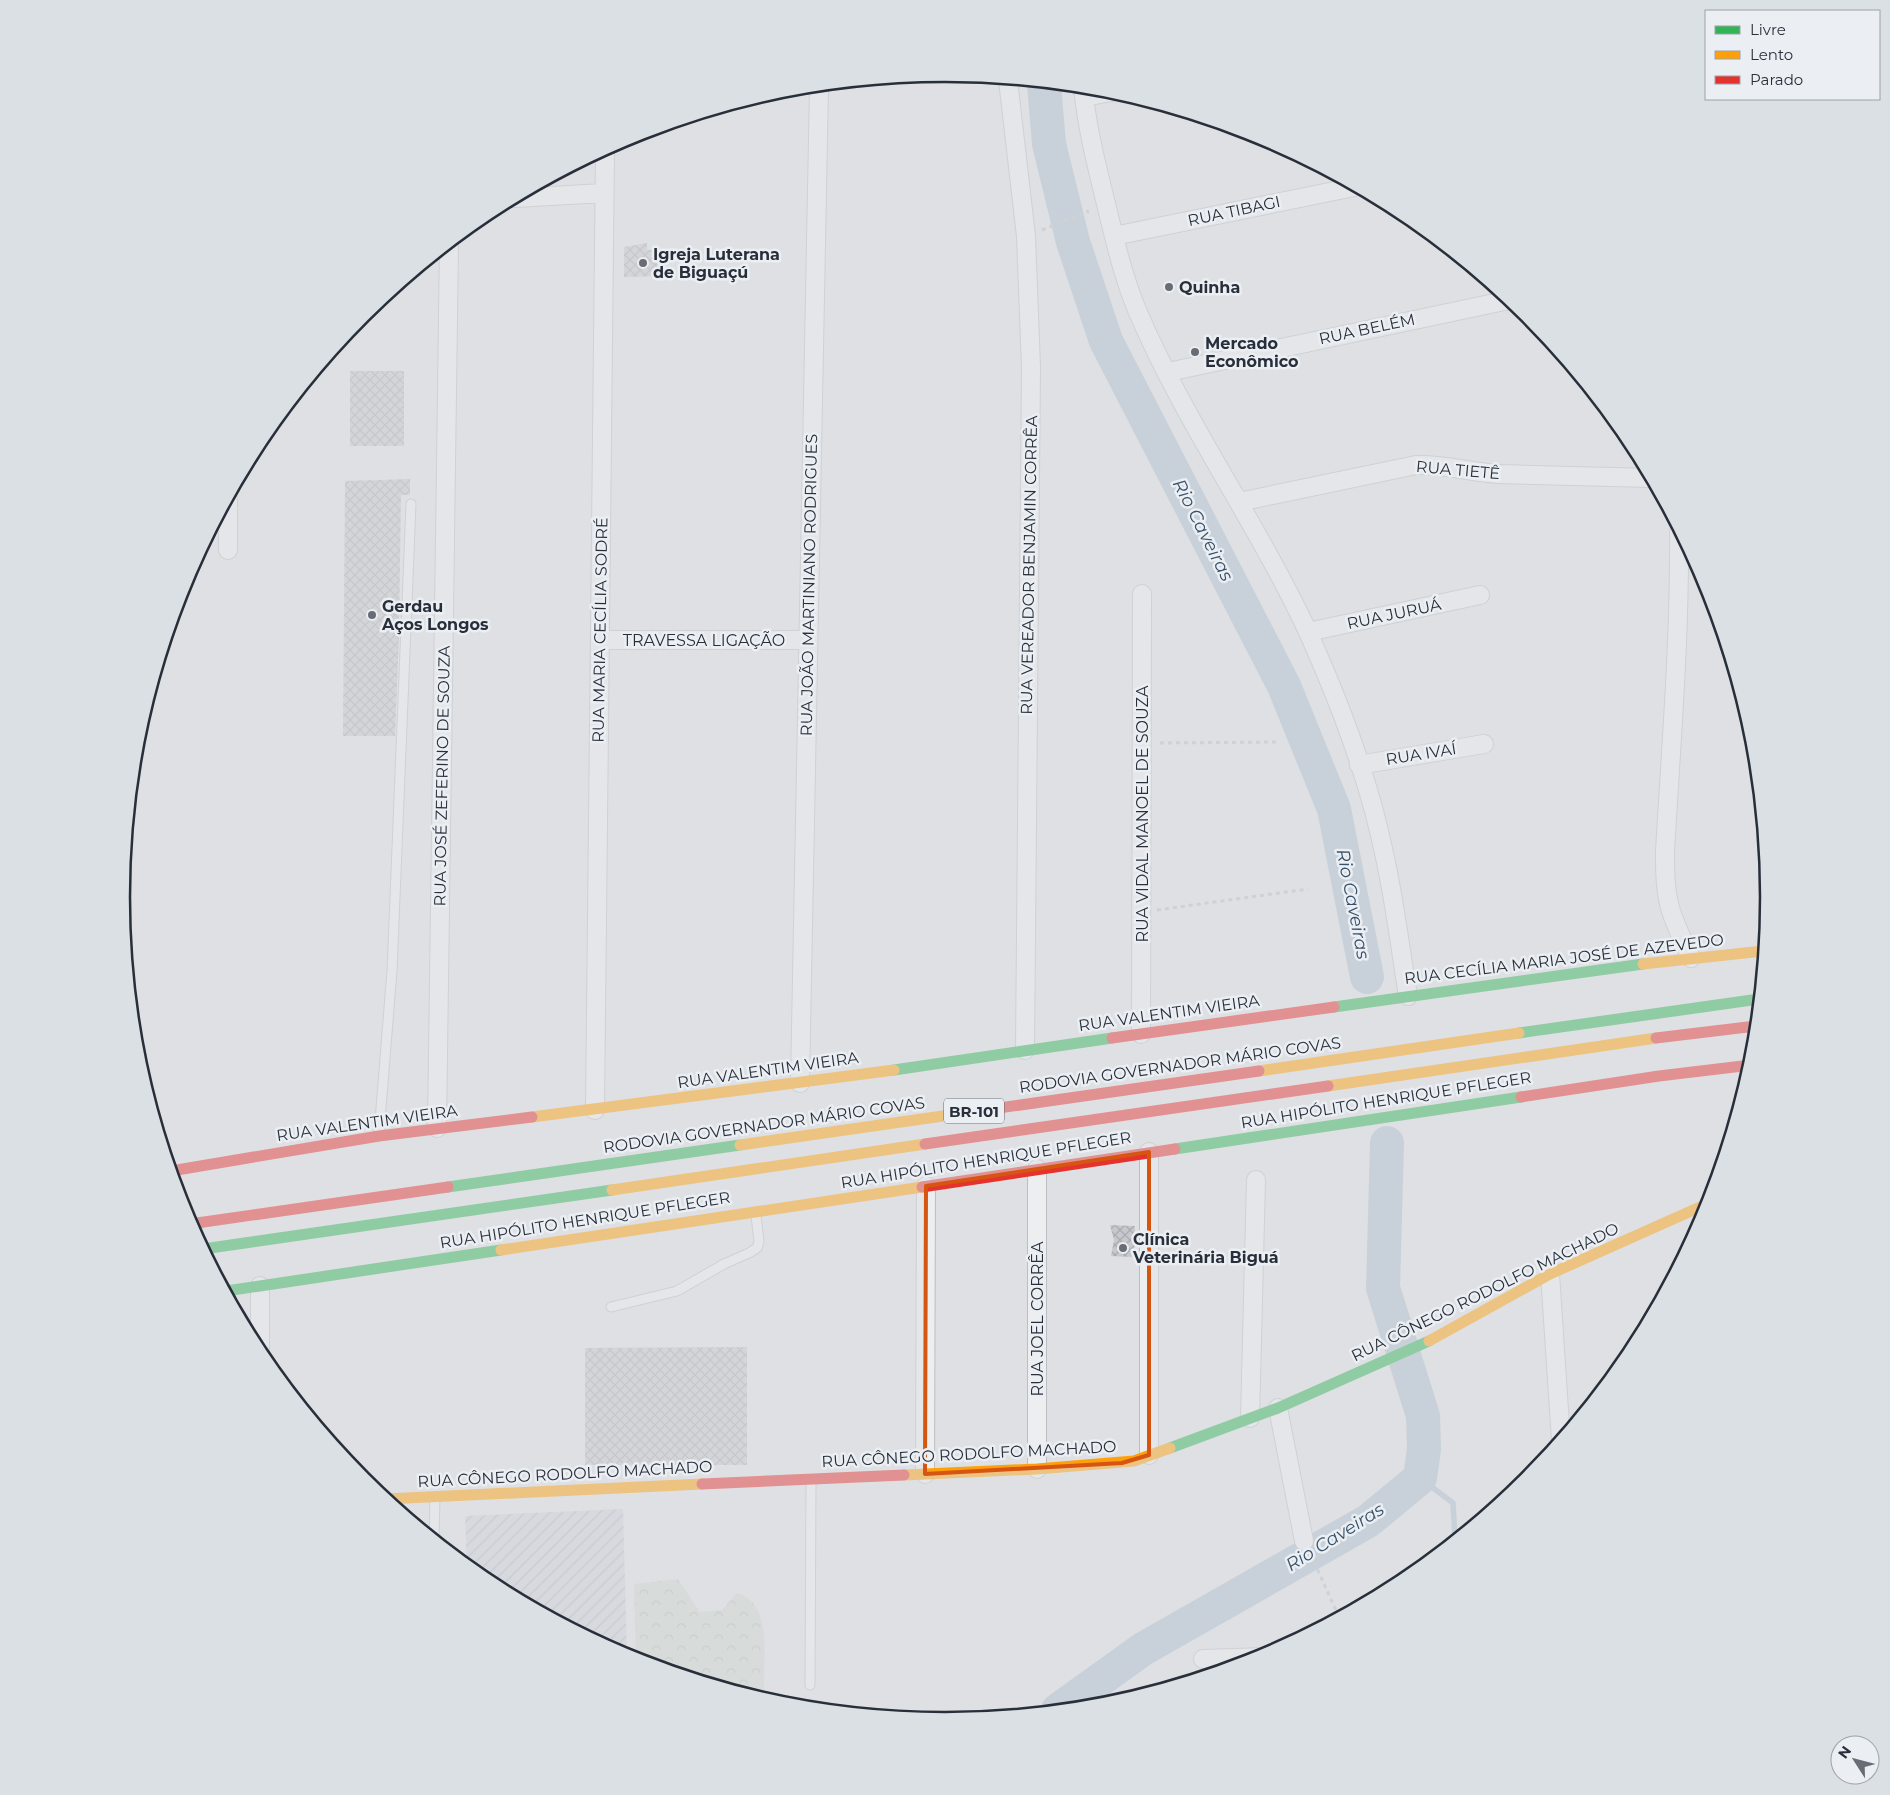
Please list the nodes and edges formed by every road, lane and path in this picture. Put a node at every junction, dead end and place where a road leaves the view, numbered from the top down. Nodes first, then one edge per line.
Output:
1 (1009, 85) edge
2 (819, 92) edge
3 (1084, 95) edge
4 (605, 158) edge
5 (1344, 188) edge
6 (604, 193) junction
7 (529, 197) edge
8 (1091, 210) dead end
9 (1042, 229) dead end
10 (1114, 236) junction
11 (449, 251) edge
12 (1500, 302) edge
13 (1168, 372) junction
14 (1643, 478) edge
15 (1239, 502) junction
16 (411, 504) dead end
17 (228, 511) edge
18 (1679, 544) edge
19 (228, 550) dead end
20 (1142, 594) dead end
21 (1480, 595) dead end
22 (1308, 632) junction
23 (600, 640) junction
24 (808, 640) junction
25 (1278, 742) dead end
26 (1142, 744) junction
27 (1484, 744) dead end
28 (1359, 765) junction
29 (1308, 889) dead end
30 (1142, 912) junction
31 (1758, 952) edge
32 (1691, 958) junction
33 (1408, 996) junction
34 (1753, 1000) edge
35 (1370, 1001) joint
36 (1749, 1027) edge
37 (1141, 1034) junction
38 (1025, 1050) junction
39 (1742, 1066) edge
40 (800, 1083) junction
41 (595, 1110) junction
42 (437, 1128) junction
43 (379, 1136) junction
44 (1149, 1152) junction
45 (1037, 1169) junction
46 (177, 1170) edge
47 (1256, 1180) dead end
48 (926, 1186) junction
49 (755, 1211) junction
50 (1697, 1211) edge
51 (198, 1223) edge
52 (210, 1249) edge
53 (1550, 1274) junction
54 (260, 1286) junction
55 (231, 1290) edge
56 (612, 1308) dead end
57 (260, 1339) edge
58 (1278, 1408) junction
59 (1250, 1418) junction
60 (1560, 1433) edge
61 (1149, 1455) junction
62 (1037, 1469) junction
63 (925, 1474) junction
64 (811, 1479) junction
65 (435, 1497) junction
66 (396, 1499) edge
67 (434, 1532) edge
68 (1304, 1541) joint
69 (1336, 1611) edge
70 (1238, 1657) edge
71 (1203, 1659) dead end
72 (810, 1685) dead end

1 - 38 street, RUA VEREADOR BENJAMIN CORRÊA
2 - 24 street, RUA JOÃO MARTINIANO RODRIGUES
3 - 10 street
4 - 6 street, RUA MARIA CECÍLIA SODRÉ
5 - 10 street, RUA TIBAGI
6 - 7 street
6 - 23 street, RUA MARIA CECÍLIA SODRÉ
8 - 9 path
10 - 13 street
11 - 42 street, RUA JOSÉ ZEFERINO DE SOUZA
12 - 13 street, RUA BELÉM
13 - 15 street
14 - 15 street, RUA TIETÊ
15 - 22 street
16 - 43 lane
17 - 19 street
18 - 32 street
20 - 26 street, RUA VIDAL MANOEL DE SOUZA
21 - 22 street, RUA JURUÁ
22 - 28 street
23 - 24 street, TRAVESSA LIGAÇÃO
23 - 41 street, RUA MARIA CECÍLIA SODRÉ
24 - 40 street, RUA JOÃO MARTINIANO RODRIGUES
25 - 26 path
26 - 30 street, RUA VIDAL MANOEL DE SOUZA
27 - 28 street, RUA IVAÍ
28 - 33 street
29 - 30 path
30 - 37 street, RUA VIDAL MANOEL DE SOUZA
31 - 32 main road, RUA CECÍLIA MARIA JOSÉ DE AZEVEDO
32 - 33 main road, RUA CECÍLIA MARIA JOSÉ DE AZEVEDO
33 - 35 main road, RUA CECÍLIA MARIA JOSÉ DE AZEVEDO
34 - 51 main road, RODOVIA GOVERNADOR MÁRIO COVAS / BR-101
35 - 37 main road, RUA VALENTIM VIEIRA
36 - 52 main road, BR-101
37 - 38 main road, RUA VALENTIM VIEIRA
38 - 40 main road, RUA VALENTIM VIEIRA
39 - 44 main road, RUA HIPÓLITO HENRIQUE PFLEGER
40 - 41 main road, RUA VALENTIM VIEIRA
41 - 42 main road, RUA VALENTIM VIEIRA
42 - 43 main road, RUA VALENTIM VIEIRA
43 - 46 main road, RUA VALENTIM VIEIRA
44 - 45 main road, RUA HIPÓLITO HENRIQUE PFLEGER
44 - 61 street
45 - 48 main road, RUA HIPÓLITO HENRIQUE PFLEGER
45 - 62 street, RUA JOEL CORRÊA
47 - 59 street
48 - 49 main road, RUA HIPÓLITO HENRIQUE PFLEGER
48 - 63 street
49 - 54 main road, RUA HIPÓLITO HENRIQUE PFLEGER
49 - 56 lane
50 - 53 main road, RUA CÔNEGO RODOLFO MACHADO
53 - 58 main road, RUA CÔNEGO RODOLFO MACHADO
53 - 60 street
54 - 55 main road, RUA HIPÓLITO HENRIQUE PFLEGER
54 - 57 street
58 - 59 main road, RUA CÔNEGO RODOLFO MACHADO
58 - 68 street
59 - 61 main road, RUA CÔNEGO RODOLFO MACHADO
61 - 62 main road, RUA CÔNEGO RODOLFO MACHADO
62 - 63 main road, RUA CÔNEGO RODOLFO MACHADO
63 - 64 main road, RUA CÔNEGO RODOLFO MACHADO
64 - 65 main road, RUA CÔNEGO RODOLFO MACHADO
64 - 72 lane
65 - 66 main road, RUA CÔNEGO RODOLFO MACHADO
65 - 67 lane
68 - 69 path
70 - 71 street

